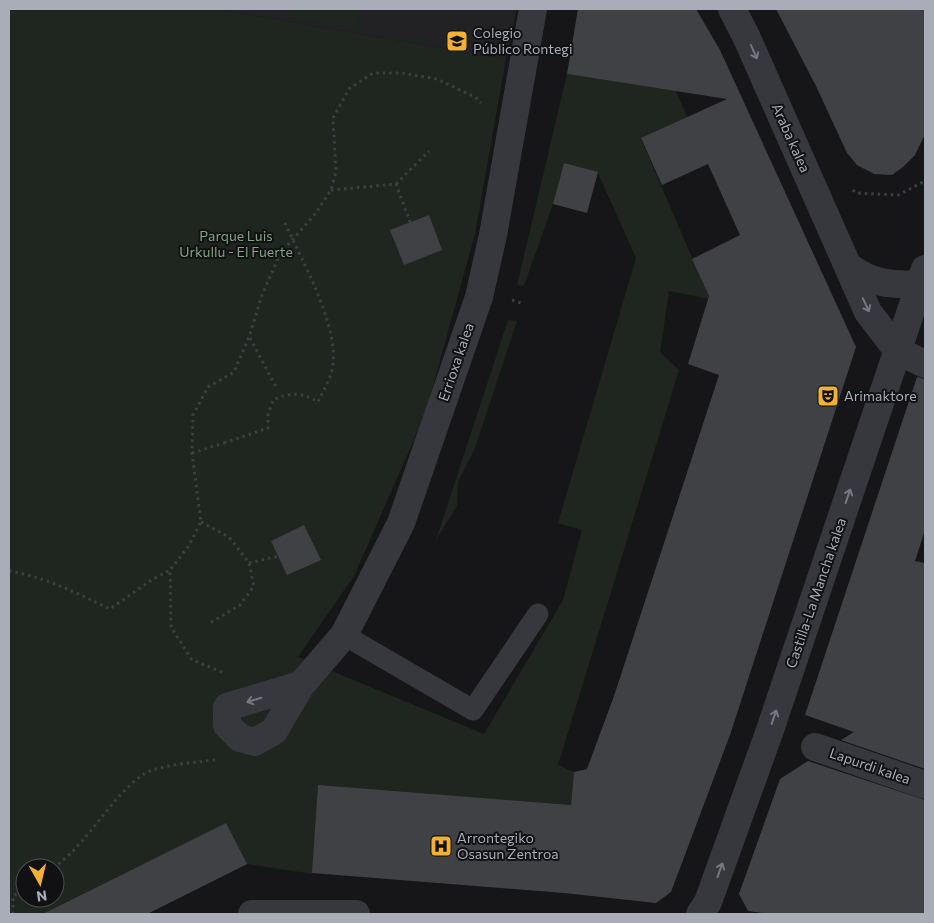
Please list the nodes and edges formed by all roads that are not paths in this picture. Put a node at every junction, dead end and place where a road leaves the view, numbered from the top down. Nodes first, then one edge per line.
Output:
1 (533, 9) edge
2 (732, 9) edge
3 (849, 267) junction
4 (923, 277) edge
5 (898, 351) junction
6 (925, 364) edge
7 (538, 614) dead end
8 (344, 635) junction
9 (300, 685) junction
10 (815, 746) dead end
11 (925, 785) edge
12 (252, 914) edge
13 (356, 914) edge
14 (700, 914) edge

1 - 8 street, Errioxa kalea
2 -> 3 street, Araba kalea
3 - 4 street
3 -> 5 street, Araba kalea
4 - 5 street, Castilla-La Mancha kalea
5 - 6 street
14 -> 5 street, Castilla-La Mancha kalea
7 - 8 lane
8 - 9 street, Errioxa kalea
9 -> 9 street, Errioxa kalea
10 - 11 street, Lapurdi kalea
12 - 13 street

